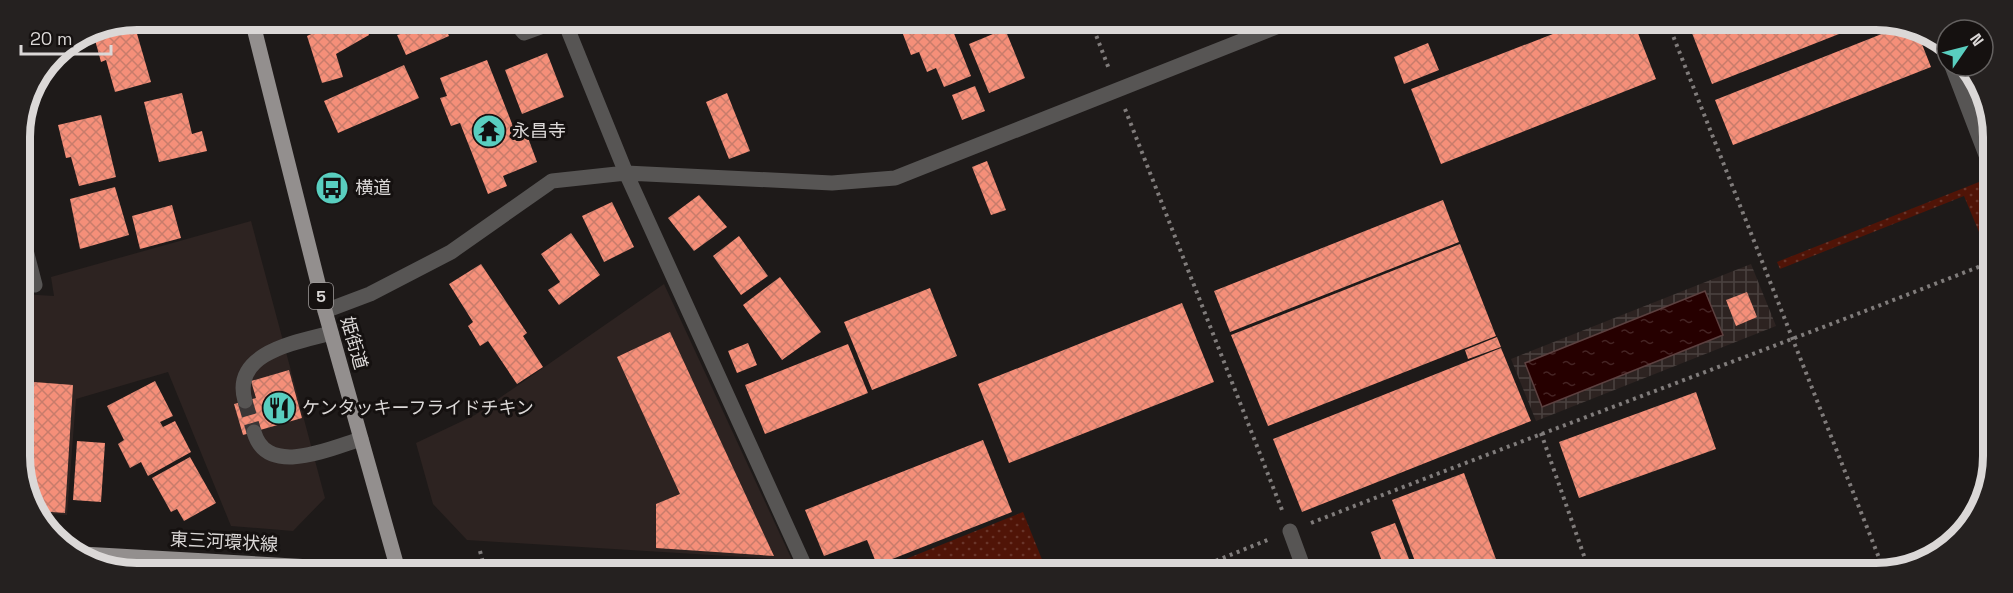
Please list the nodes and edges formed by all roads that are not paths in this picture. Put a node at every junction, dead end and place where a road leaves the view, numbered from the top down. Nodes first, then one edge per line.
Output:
1 (255, 30) edge
2 (568, 30) edge
3 (1268, 30) edge
4 (1957, 78) edge
5 (1983, 147) edge
6 (626, 173) junction
7 (30, 266) edge
8 (30, 285) edge
9 (325, 311) junction
10 (331, 333) junction
11 (245, 401) tunnel mouth
12 (254, 432) tunnel mouth
13 (361, 439) junction
14 (1290, 531) road end
15 (99, 556) edge
16 (232, 563) edge
17 (396, 563) edge
18 (803, 563) edge
19 (1302, 563) edge

1 - 9 main road, 姫街道 / 5
2 - 6 street
3 - 6 street
4 - 5 street
6 - 9 street
6 - 18 street
7 - 8 street
9 - 10 main road, 姫街道 / 5
10 - 11 street
10 - 13 main road, 姫街道 / 5
12 - 13 street
13 - 17 main road, 姫街道 / 5
14 - 19 street
15 - 16 main road, 東三河環状線

